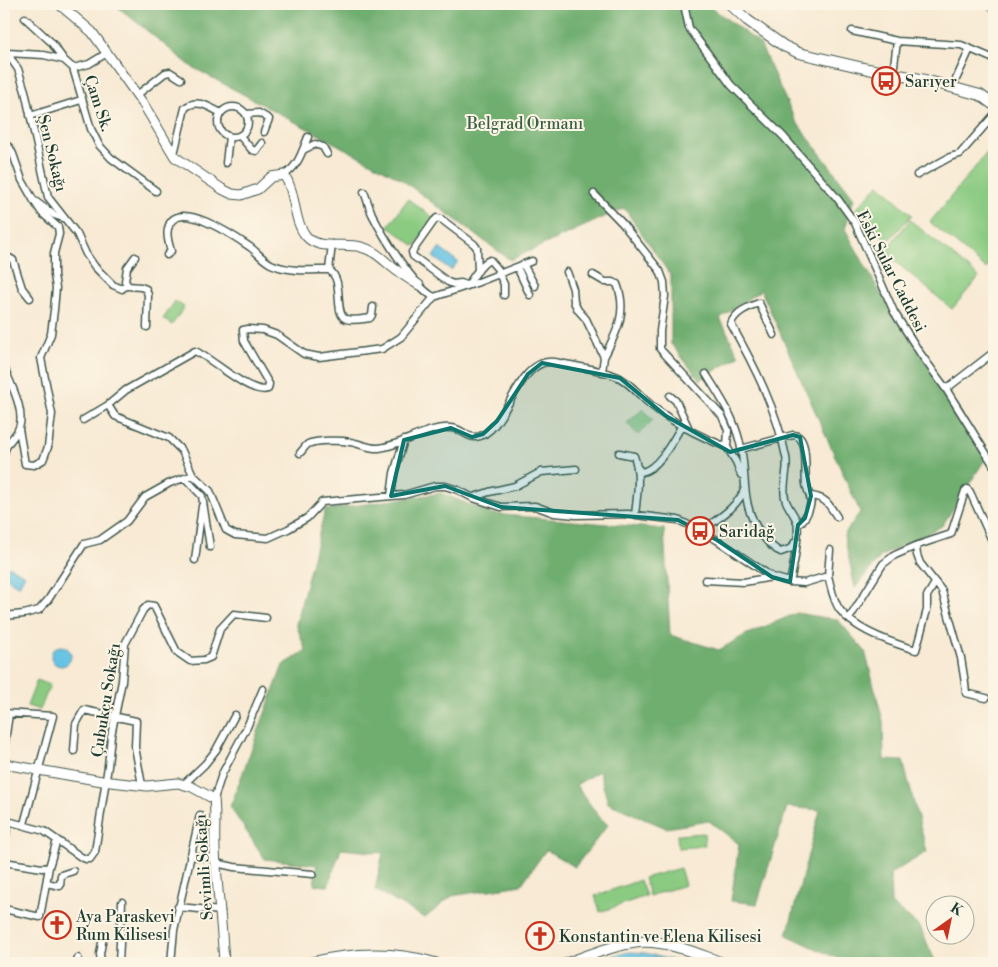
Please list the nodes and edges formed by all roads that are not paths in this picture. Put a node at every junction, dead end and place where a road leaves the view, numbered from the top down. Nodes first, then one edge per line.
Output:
1 (59, 4) edge
2 (688, 4) edge
3 (991, 4) edge
4 (732, 5) edge
5 (994, 6) edge
6 (25, 18) dead end
7 (852, 31) dead end
8 (897, 41) junction
9 (970, 49) junction
10 (5, 52) edge
11 (107, 53) junction
12 (994, 59) edge
13 (64, 60) junction
14 (73, 68) junction
15 (893, 74) junction
16 (181, 79) dead end
17 (952, 88) junction
18 (137, 94) junction
19 (81, 100) junction
20 (994, 105) edge
21 (221, 113) junction
22 (246, 114) junction
23 (994, 115) edge
24 (30, 116) junction
25 (264, 132) dead end
26 (229, 136) junction
27 (240, 136) junction
28 (308, 137) dead end
29 (262, 142) dead end
30 (4, 143) edge
31 (302, 151) junction
32 (174, 154) junction
33 (327, 154) dead end
34 (226, 163) dead end
35 (284, 175) junction
36 (917, 175) dead end
37 (156, 191) dead end
38 (364, 192) dead end
39 (594, 194) dead end
40 (34, 200) junction
41 (63, 218) junction
42 (332, 244) junction
43 (4, 255) edge
44 (166, 255) dead end
45 (135, 257) dead end
46 (532, 261) dead end
47 (520, 265) junction
48 (328, 270) junction
49 (478, 271) junction
50 (567, 272) dead end
51 (500, 274) junction
52 (593, 275) dead end
53 (127, 284) junction
54 (419, 284) junction
55 (467, 286) junction
56 (534, 286) dead end
57 (504, 295) dead end
58 (530, 295) dead end
59 (434, 296) junction
60 (30, 298) dead end
61 (373, 307) dead end
62 (147, 327) dead end
63 (774, 335) dead end
64 (994, 352) edge
65 (604, 357) junction
66 (4, 367) edge
67 (602, 372) junction
68 (706, 374) dead end
69 (946, 389) junction
70 (670, 396) dead end
71 (108, 405) junction
72 (83, 420) dead end
73 (682, 425) junction
74 (19, 429) junction
75 (689, 429) junction
76 (782, 438) junction
77 (404, 440) junction
78 (727, 447) junction
79 (741, 449) junction
80 (4, 453) edge
81 (300, 453) dead end
82 (619, 454) dead end
83 (638, 466) junction
84 (994, 466) edge
85 (576, 469) dead end
86 (192, 476) junction
87 (185, 478) junction
88 (745, 488) junction
89 (391, 496) junction
90 (811, 496) junction
91 (473, 498) junction
92 (203, 502) junction
93 (634, 515) junction
94 (837, 517) dead end
95 (798, 525) junction
96 (701, 531) junction
97 (796, 541) junction
98 (994, 545) edge
99 (916, 546) junction
100 (210, 547) dead end
101 (830, 550) dead end
102 (195, 560) dead end
103 (828, 576) junction
104 (772, 577) junction
105 (705, 580) dead end
106 (790, 582) junction
107 (935, 583) junction
108 (4, 616) edge
109 (266, 618) dead end
110 (849, 619) junction
111 (264, 689) dead end
112 (986, 698) dead end
113 (6, 714) edge
114 (235, 715) dead end
115 (114, 717) junction
116 (4, 748) edge
117 (74, 751) dead end
118 (4, 764) edge
119 (38, 770) junction
120 (105, 781) junction
121 (142, 785) junction
122 (183, 785) junction
123 (214, 799) junction
124 (200, 815) dead end
125 (6, 820) edge
126 (24, 824) junction
127 (57, 840) junction
128 (4, 848) edge
129 (190, 856) junction
130 (216, 861) junction
131 (4, 862) edge
132 (49, 866) junction
133 (73, 870) dead end
134 (313, 874) dead end
135 (47, 883) junction
136 (122, 902) dead end
137 (178, 907) junction
138 (4, 909) edge
139 (221, 911) junction
140 (103, 936) dead end
141 (366, 956) junction
142 (100, 963) edge
143 (119, 963) edge
144 (171, 963) edge
145 (224, 963) edge
146 (310, 963) edge
147 (342, 963) edge
148 (435, 963) edge
149 (567, 963) edge
150 (722, 963) edge

1 - 11 street
2 - 69 street, Eski Sular Caddesi
3 - 5 main road
4 - 15 main road
6 - 13 street, Çam Sk.
7 - 8 street
8 - 9 street
8 - 15 street
9 - 12 street
9 - 17 street
10 - 13 street
10 - 24 street, Şen Sokağı
11 - 14 street
11 - 18 street
13 - 14 street, Çam Sk.
14 - 19 street, Çam Sk.
15 - 17 main road
16 - 18 street
17 - 20 main road
18 - 32 street
19 - 24 street
19 - 37 street, Çam Sk.
21 - 22 street
21 - 26 street
21 - 32 street
22 - 25 street
22 - 27 street
23 - 36 street
24 - 41 street, Şen Sokağı
26 - 27 street
26 - 34 street
27 - 29 street
28 - 31 street
30 - 40 street
31 - 33 street
31 - 35 street
32 - 35 street
35 - 42 street
38 - 54 street
39 - 78 street
40 - 41 street
40 - 74 street
41 - 53 street, Şen Sokağı
42 - 48 street
42 - 54 street
43 - 60 street
44 - 48 street
45 - 53 street
46 - 47 street
47 - 51 street
47 - 56 street
47 - 58 street
48 - 61 street
49 - 51 street
49 - 55 street
49 - 55 street
50 - 65 street
51 - 55 street
51 - 57 street
52 - 65 street
53 - 62 street
54 - 59 street
55 - 59 street
59 - 71 street
63 - 76 street
64 - 69 street
65 - 67 street
66 - 74 street
67 - 73 street
67 - 77 street
68 - 79 street
69 - 84 street, Eski Sular Caddesi
70 - 75 street
71 - 72 street
71 - 86 street
73 - 75 street
73 - 83 street
74 - 80 street
75 - 78 street
76 - 79 street
76 - 90 street
76 - 95 street
77 - 81 street
77 - 89 street
78 - 88 street
79 - 88 street
82 - 83 street
83 - 93 street
85 - 91 street
86 - 87 street
86 - 89 street
87 - 92 street
87 - 108 street
88 - 96 street
88 - 97 street
89 - 91 street
90 - 94 street
90 - 95 street
91 - 93 street
92 - 100 street
92 - 102 street
93 - 96 street
95 - 97 street
96 - 104 street
97 - 106 street
98 - 99 street
99 - 107 street
99 - 110 street
101 - 103 street
103 - 106 street
103 - 110 street
104 - 105 street
104 - 106 street
107 - 110 street
107 - 112 street
109 - 115 street, Çubukçu Sokağı
111 - 123 street, Sevimli Sokağı
113 - 116 street
113 - 119 street
114 - 122 street
115 - 117 street
115 - 120 street, Çubukçu Sokağı
115 - 121 street
118 - 119 street
119 - 120 street
119 - 126 street
120 - 121 street
120 - 127 street, Çubukçu Sokağı
121 - 122 street
122 - 123 street
123 - 130 street, Sevimli Sokağı
124 - 129 street
125 - 126 street
125 - 128 street
126 - 127 street
127 - 132 street
129 - 130 street
129 - 137 street
130 - 134 street
130 - 139 street, Sevimli Sokağı
131 - 132 street
132 - 135 street
133 - 135 street
135 - 138 street
136 - 143 street
137 - 139 street
137 - 144 street
139 - 145 street, Sevimli Sokağı
140 - 142 street
141 - 146 main road
141 - 147 main road
141 - 148 main road
149 - 150 main road

